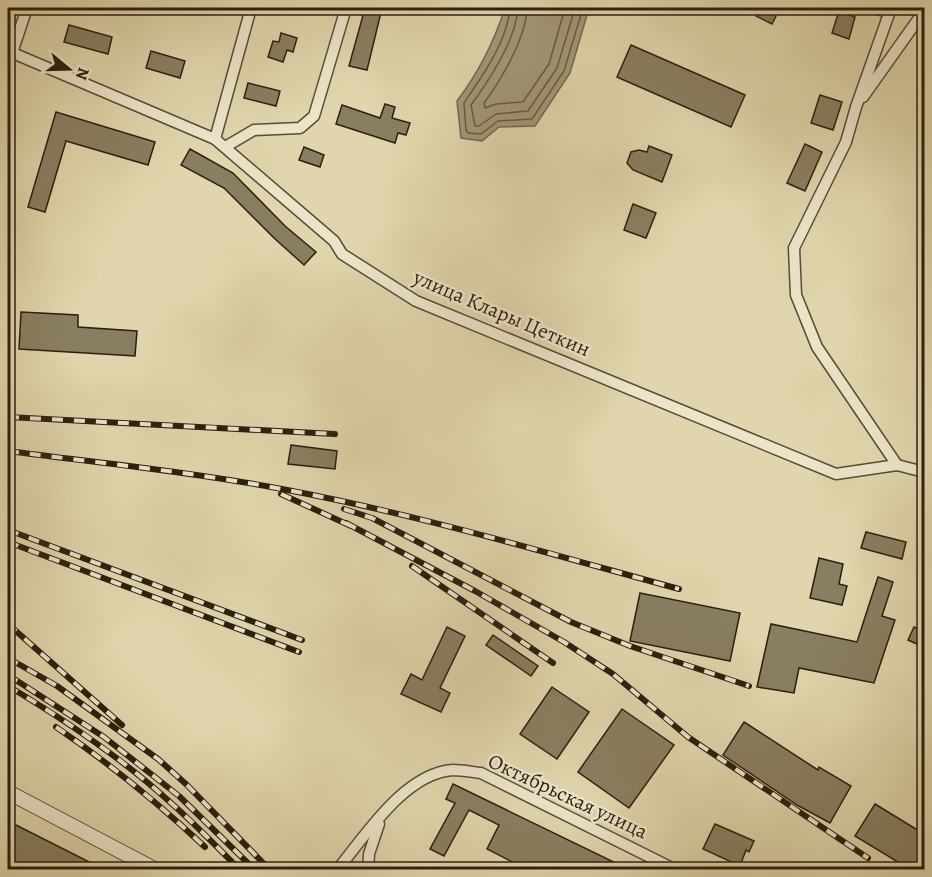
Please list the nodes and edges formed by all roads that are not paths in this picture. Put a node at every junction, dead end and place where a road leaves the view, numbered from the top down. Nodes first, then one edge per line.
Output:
1 (27, 8) edge
2 (251, 8) edge
3 (346, 8) edge
4 (877, 8) edge
5 (890, 10) edge
6 (924, 13) edge
7 (10, 52) edge
8 (856, 107) junction
9 (215, 139) junction
10 (225, 147) junction
11 (897, 465) junction
12 (924, 472) edge
13 (8, 792) edge
14 (389, 807) junction
15 (156, 870) edge
16 (337, 870) edge
17 (368, 870) edge
18 (676, 870) edge

1 - 7 street
2 - 9 street
3 - 10 street
4 - 5 street
5 - 8 street
6 - 8 street
7 - 9 street, улица Клары Цеткин
8 - 11 street
9 - 10 street, улица Клары Цеткин
10 - 11 street, улица Клары Цеткин
11 - 12 street, улица Клары Цеткин
13 - 15 street
14 - 16 street, Октябрьская улица
14 - 17 street
14 - 18 street, Октябрьская улица

